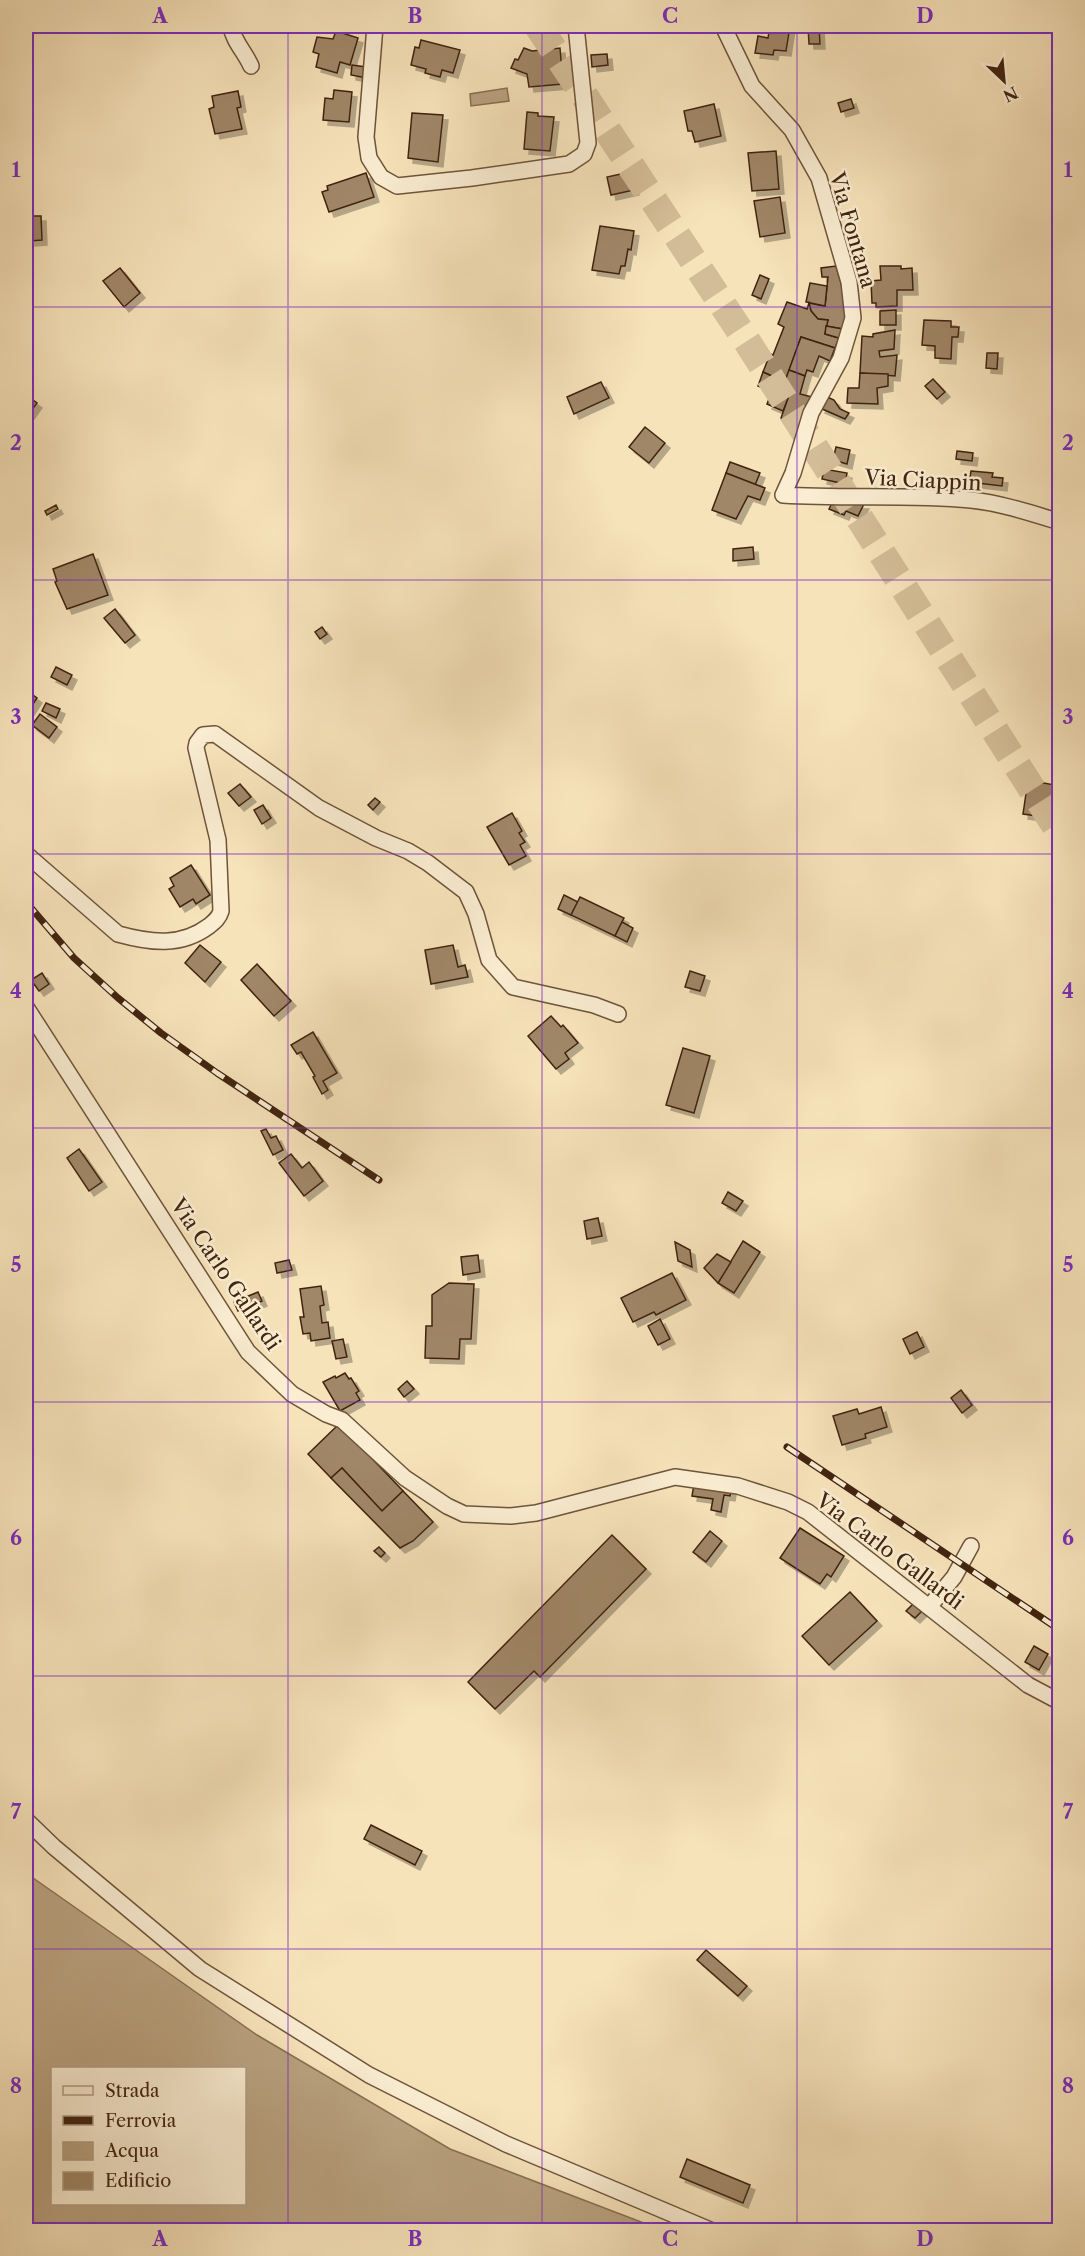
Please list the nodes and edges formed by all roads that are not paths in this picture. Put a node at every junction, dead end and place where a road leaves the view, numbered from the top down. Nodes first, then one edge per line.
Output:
1 (231, 26) edge
2 (375, 26) edge
3 (576, 26) edge
4 (723, 26) edge
5 (251, 66) dead end
6 (783, 495) joint
7 (1059, 522) edge
8 (26, 854) edge
9 (26, 1006) edge
10 (618, 1014) dead end
11 (971, 1546) dead end
12 (929, 1607) junction
13 (1059, 1702) edge
14 (26, 1820) edge
15 (710, 2230) edge

1 - 5 street
2 - 3 street
4 - 6 street, Via Fontana
6 - 7 street, Via Ciappin
8 - 10 street
9 - 12 street, Via Carlo Gallardi
11 - 12 street
12 - 13 street, Via Carlo Gallardi
14 - 15 street

